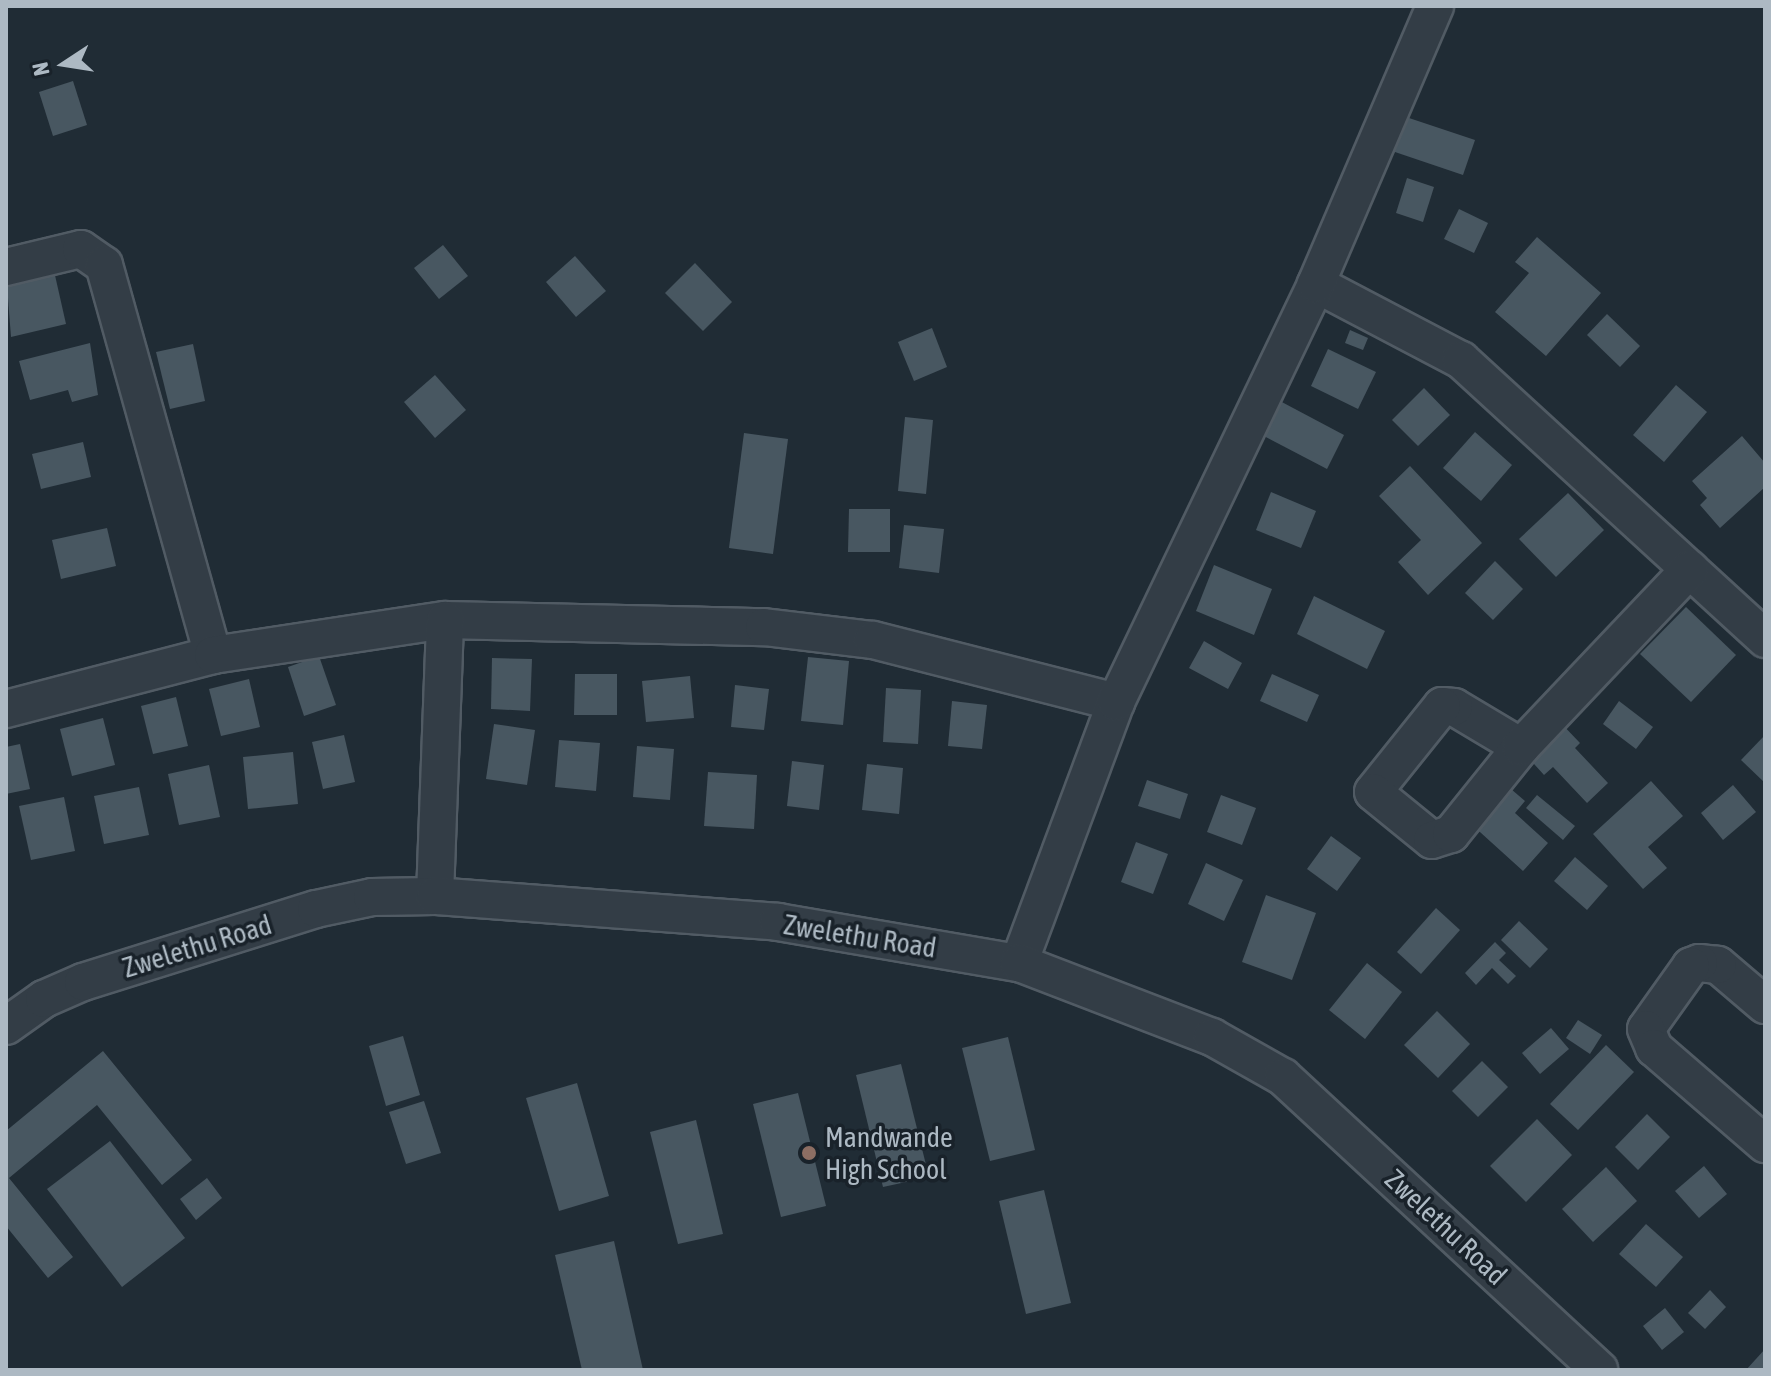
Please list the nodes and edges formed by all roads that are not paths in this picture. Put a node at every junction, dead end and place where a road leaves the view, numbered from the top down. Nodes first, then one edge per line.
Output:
1 (1435, 6) edge
2 (6, 267) edge
3 (1316, 284) junction
4 (1690, 569) junction
5 (445, 620) junction
6 (1765, 639) edge
7 (213, 655) junction
8 (1116, 702) junction
9 (6, 709) edge
10 (1521, 747) dead end
11 (435, 896) junction
12 (1019, 963) junction
13 (1765, 1005) edge
14 (6, 1026) edge
15 (1765, 1144) edge
16 (1599, 1370) edge

1 - 3 street
2 - 7 street
3 - 4 street
3 - 8 street
4 - 6 street
4 - 10 street
5 - 7 street
5 - 8 street
5 - 11 street
7 - 9 street
8 - 12 street
11 - 12 street, Zwelethu Road
11 - 14 street, Zwelethu Road
12 - 16 street, Zwelethu Road
13 - 15 street

